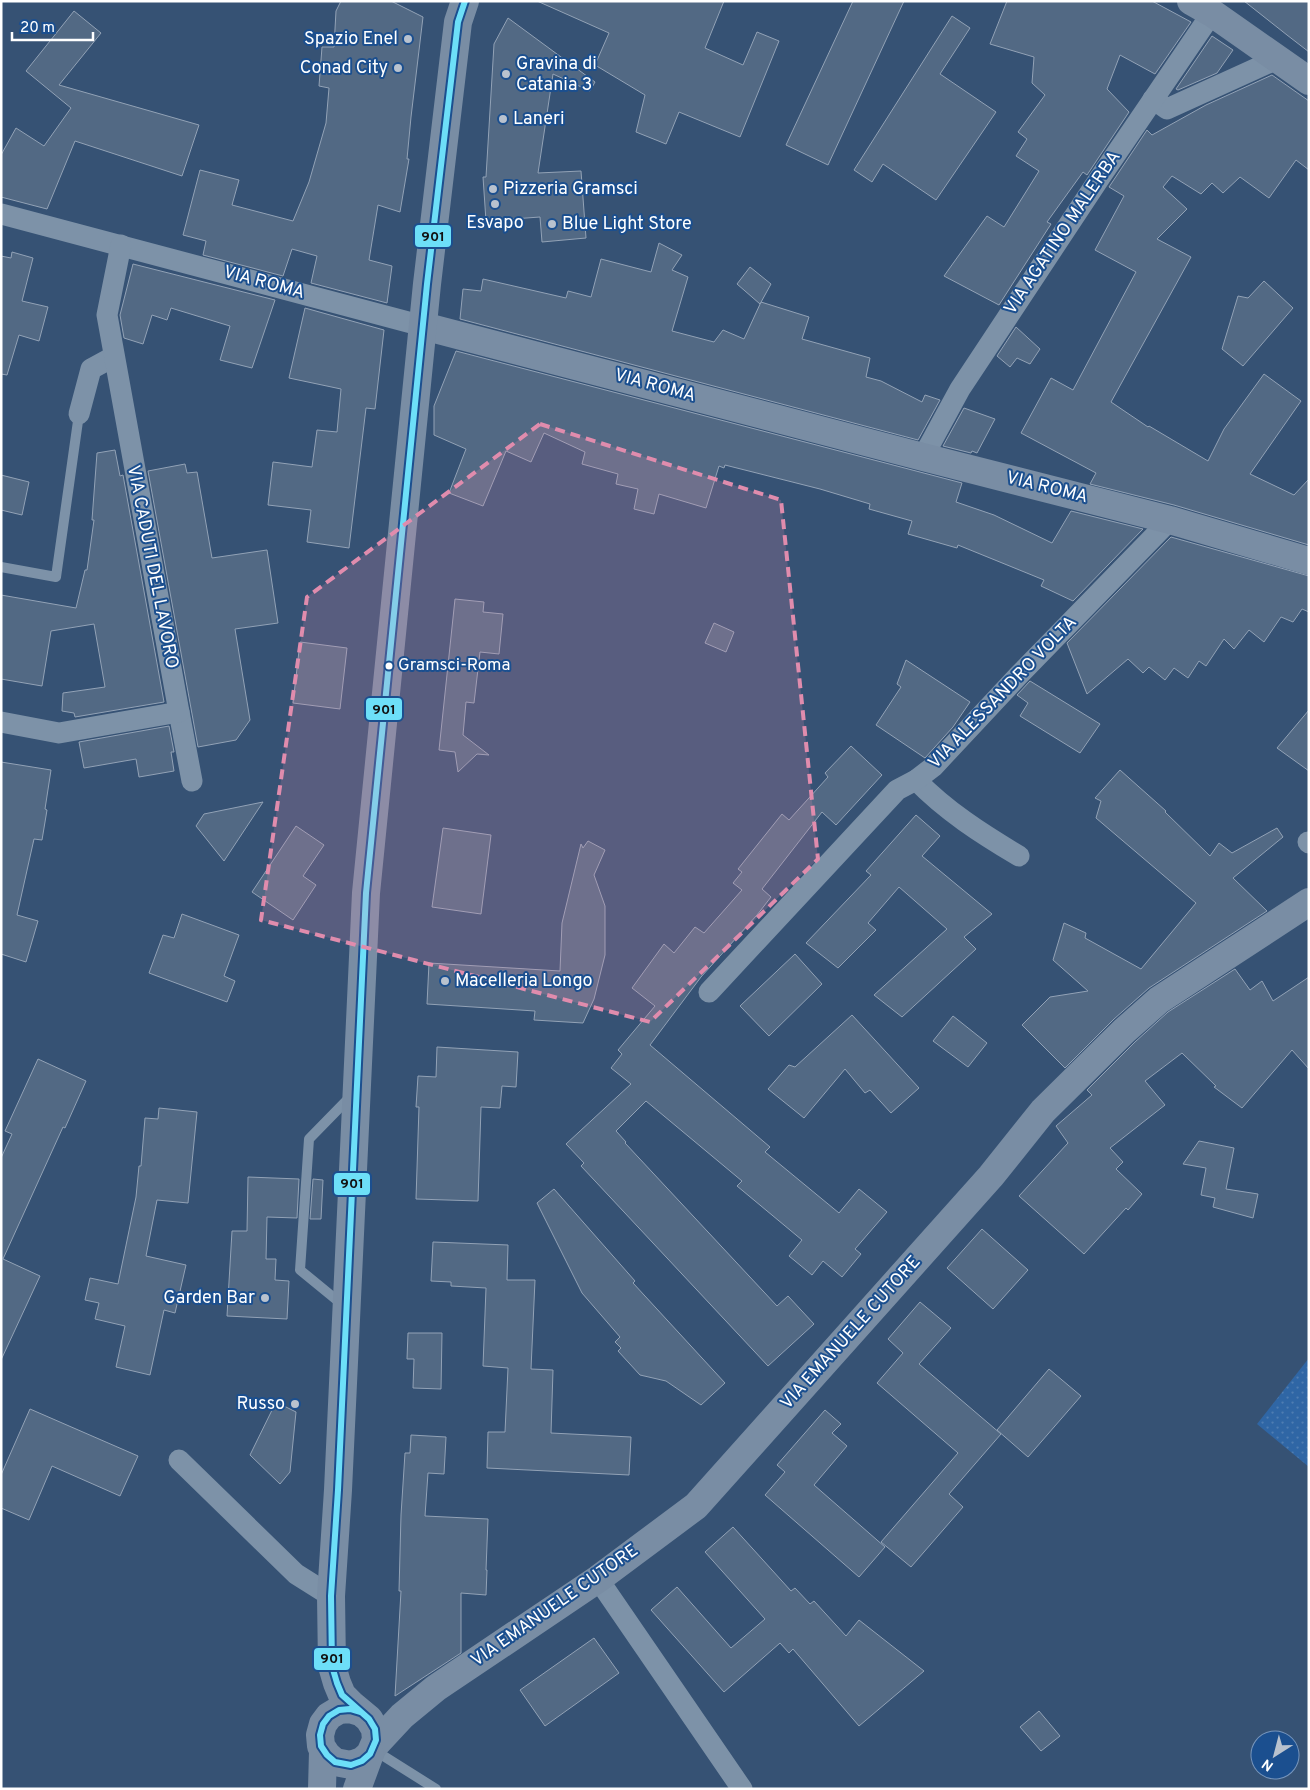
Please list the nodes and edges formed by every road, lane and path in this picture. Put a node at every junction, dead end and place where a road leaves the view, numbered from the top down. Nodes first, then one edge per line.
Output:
1 (465, 1) edge
2 (1201, 7) edge
3 (1277, 59) junction
4 (1309, 81) edge
5 (1153, 99) junction
6 (1, 214) edge
7 (121, 245) junction
8 (423, 326) junction
9 (113, 357) junction
10 (79, 414) joint
11 (924, 457) junction
12 (1170, 520) junction
13 (1309, 561) edge
14 (1, 567) edge
15 (179, 712) junction
16 (1, 722) edge
17 (916, 780) junction
18 (192, 781) dead end
19 (1019, 856) dead end
20 (1309, 902) edge
21 (709, 992) dead end
22 (356, 1090) junction
23 (347, 1309) junction
24 (179, 1460) dead end
25 (598, 1579) junction
26 (331, 1596) junction
27 (332, 1666) junction
28 (360, 1712) junction
29 (322, 1740) junction
30 (373, 1750) junction
31 (322, 1789) edge
32 (357, 1789) edge
33 (436, 1789) edge
34 (742, 1789) edge

1 - 8 main road
2 - 3 main road
2 - 5 street, VIA AGATINO MALERBA
3 - 4 main road
3 - 5 street
5 - 11 street, VIA AGATINO MALERBA
6 - 7 street, VIA ROMA
7 - 8 street, VIA ROMA
7 - 9 street, VIA CADUTI DEL LAVORO
8 - 11 main road, VIA ROMA
8 - 22 main road
9 - 10 street
9 - 15 street, VIA CADUTI DEL LAVORO
10 - 14 lane
11 - 12 main road, VIA ROMA
12 - 13 main road, VIA ROMA
12 - 17 street, VIA ALESSANDRO VOLTA
15 - 16 street
15 - 18 street, VIA CADUTI DEL LAVORO
17 - 19 street
17 - 21 street, VIA ALESSANDRO VOLTA
20 - 25 main road, VIA EMANUELE CUTORE
22 - 23 main road
22 - 23 lane
23 - 26 main road
24 - 26 street
25 - 30 main road, VIA EMANUELE CUTORE
25 - 34 street
26 - 27 main road
27 - 28 main road
27 - 29 main road
28 - 29 main road
28 - 30 main road
29 - 30 main road
29 - 31 main road
30 - 32 main road
30 - 33 lane

